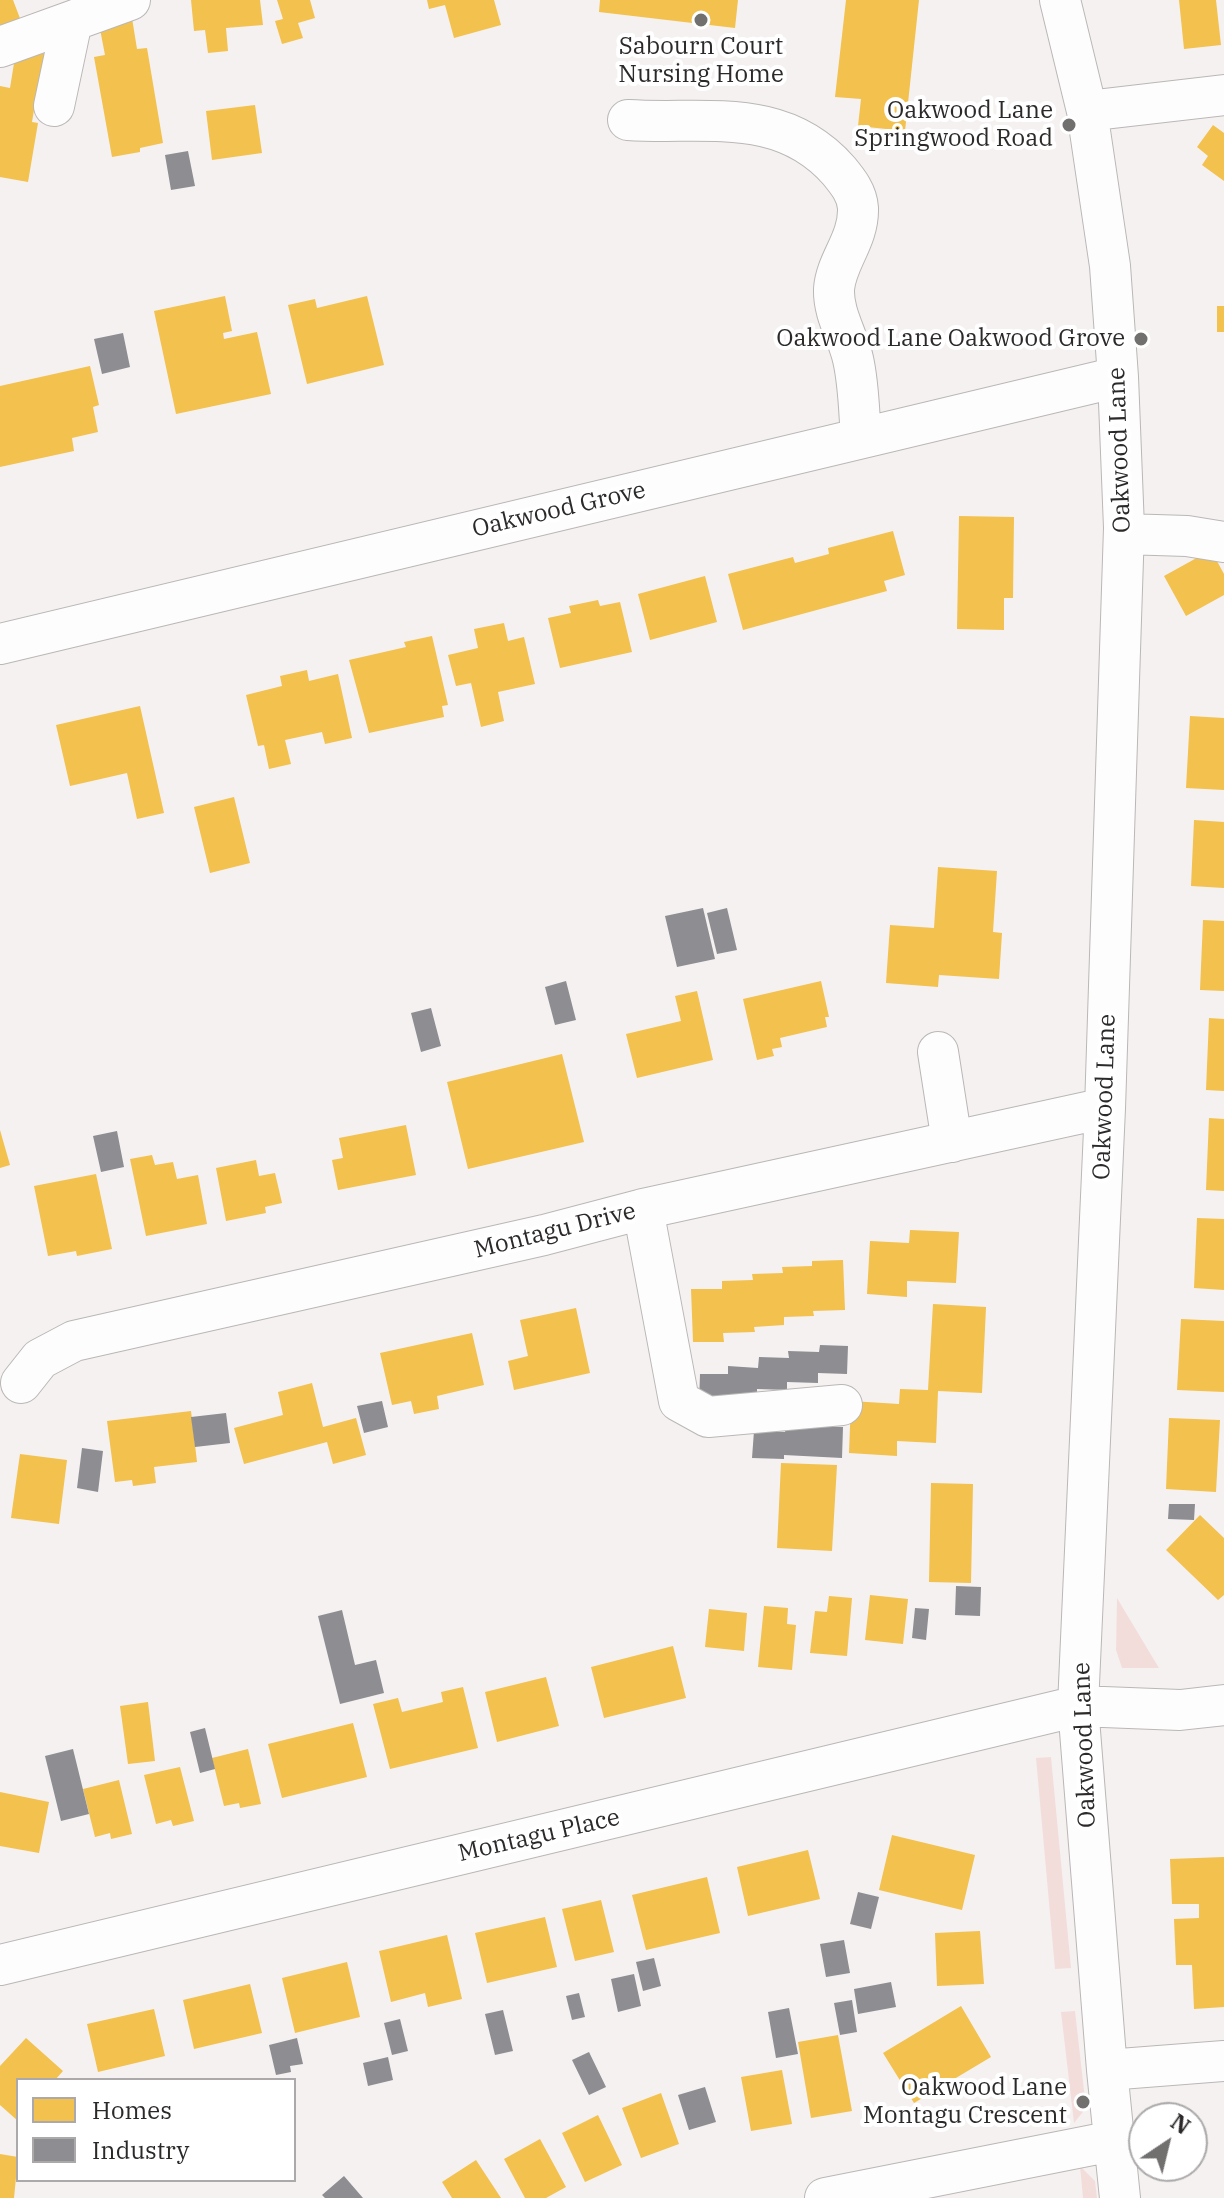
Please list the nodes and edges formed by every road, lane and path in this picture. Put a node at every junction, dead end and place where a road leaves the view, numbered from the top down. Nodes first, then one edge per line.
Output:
1 (130, 0) edge
2 (1060, 0) edge
3 (72, 21) junction
4 (0, 47) edge
5 (1224, 95) edge
6 (54, 106) dead end
7 (1087, 111) junction
8 (628, 120) dead end
9 (1118, 377) junction
10 (861, 438) junction
11 (1124, 534) junction
12 (1224, 542) edge
13 (0, 644) edge
14 (938, 1052) dead end
15 (1105, 1108) junction
16 (952, 1142) junction
17 (643, 1209) junction
18 (21, 1383) dead end
19 (842, 1405) dead end
20 (1224, 1705) edge
21 (1078, 1706) junction
22 (0, 1965) edge
23 (1224, 2061) edge
24 (1107, 2070) junction
25 (1113, 2141) junction
26 (825, 2198) edge
27 (1120, 2198) edge

1 - 3 street
2 - 7 street, Oakwood Lane
3 - 4 street
3 - 6 street
5 - 7 street
7 - 9 street, Oakwood Lane
8 - 10 street
9 - 10 street, Oakwood Grove
9 - 11 street, Oakwood Lane
10 - 13 street, Oakwood Grove
11 - 12 street
11 - 15 street, Oakwood Lane
14 - 16 street
15 - 16 street, Montagu Drive
15 - 21 street, Oakwood Lane
16 - 17 street, Montagu Drive
17 - 18 street, Montagu Drive
17 - 19 street
20 - 21 street, Montagu Place
21 - 22 street, Montagu Place
21 - 24 street, Oakwood Lane
23 - 24 street
24 - 25 street, Oakwood Lane
25 - 26 street
25 - 27 street, Oakwood Lane

